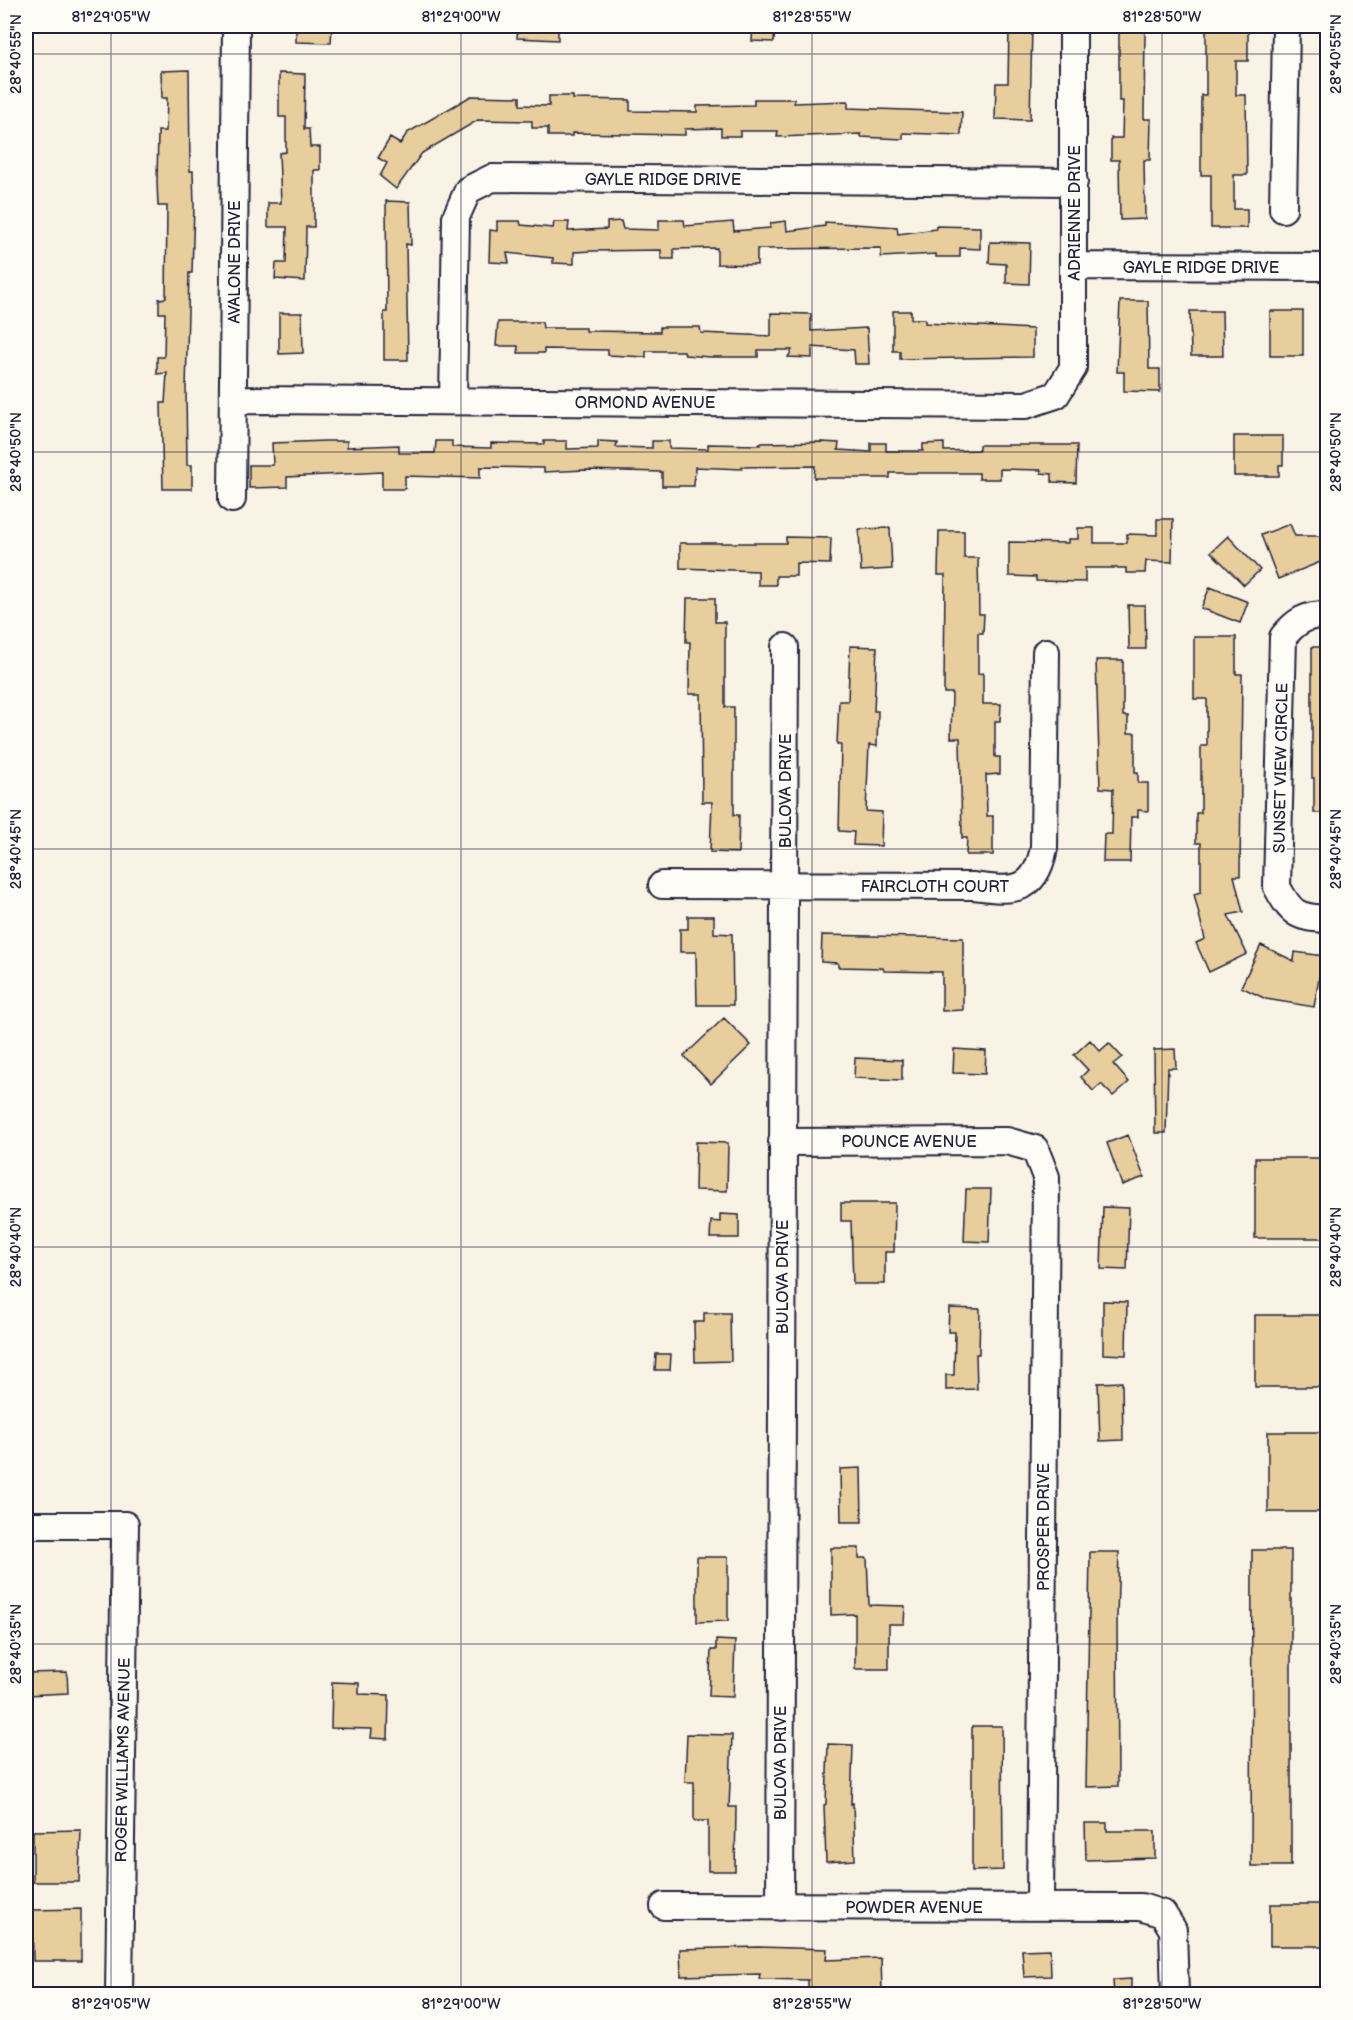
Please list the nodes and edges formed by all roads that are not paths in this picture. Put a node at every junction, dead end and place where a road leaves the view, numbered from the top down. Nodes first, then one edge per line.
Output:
1 (236, 26) edge
2 (1073, 26) edge
3 (1286, 26) edge
4 (1074, 182) junction
5 (1283, 209) dead end
6 (1074, 266) junction
7 (1328, 267) edge
8 (1056, 395) joint
9 (233, 400) junction
10 (453, 401) junction
11 (232, 499) dead end
12 (1328, 615) edge
13 (785, 647) dead end
14 (1046, 652) dead end
15 (662, 885) dead end
16 (785, 885) junction
17 (1328, 919) edge
18 (782, 1142) junction
19 (1035, 1149) joint
20 (26, 1525) edge
21 (664, 1906) dead end
22 (1040, 1906) junction
23 (780, 1907) junction
24 (119, 1995) edge
25 (1175, 1995) edge

1 - 9 street, AVALONE DRIVE
2 - 4 street, ADRIENNE DRIVE
3 - 5 street
4 - 6 street, ADRIENNE DRIVE
4 - 10 street, GAYLE RIDGE DRIVE
6 - 7 street, GAYLE RIDGE DRIVE
6 - 8 street, ADRIENNE DRIVE
8 - 10 street, ORMOND AVENUE
9 - 10 street, ORMOND AVENUE
9 - 11 street, AVALONE DRIVE
12 - 17 street, SUNSET VIEW CIRCLE
13 - 16 street, BULOVA DRIVE
14 - 16 street, FAIRCLOTH COURT
15 - 16 street
16 - 18 street, BULOVA DRIVE
18 - 19 street, POUNCE AVENUE
18 - 23 street, BULOVA DRIVE
19 - 22 street, PROSPER DRIVE
20 - 24 street, ROGER WILLIAMS AVENUE
21 - 23 street, POWDER AVENUE
22 - 23 street, POWDER AVENUE
22 - 25 street, POWDER AVENUE

